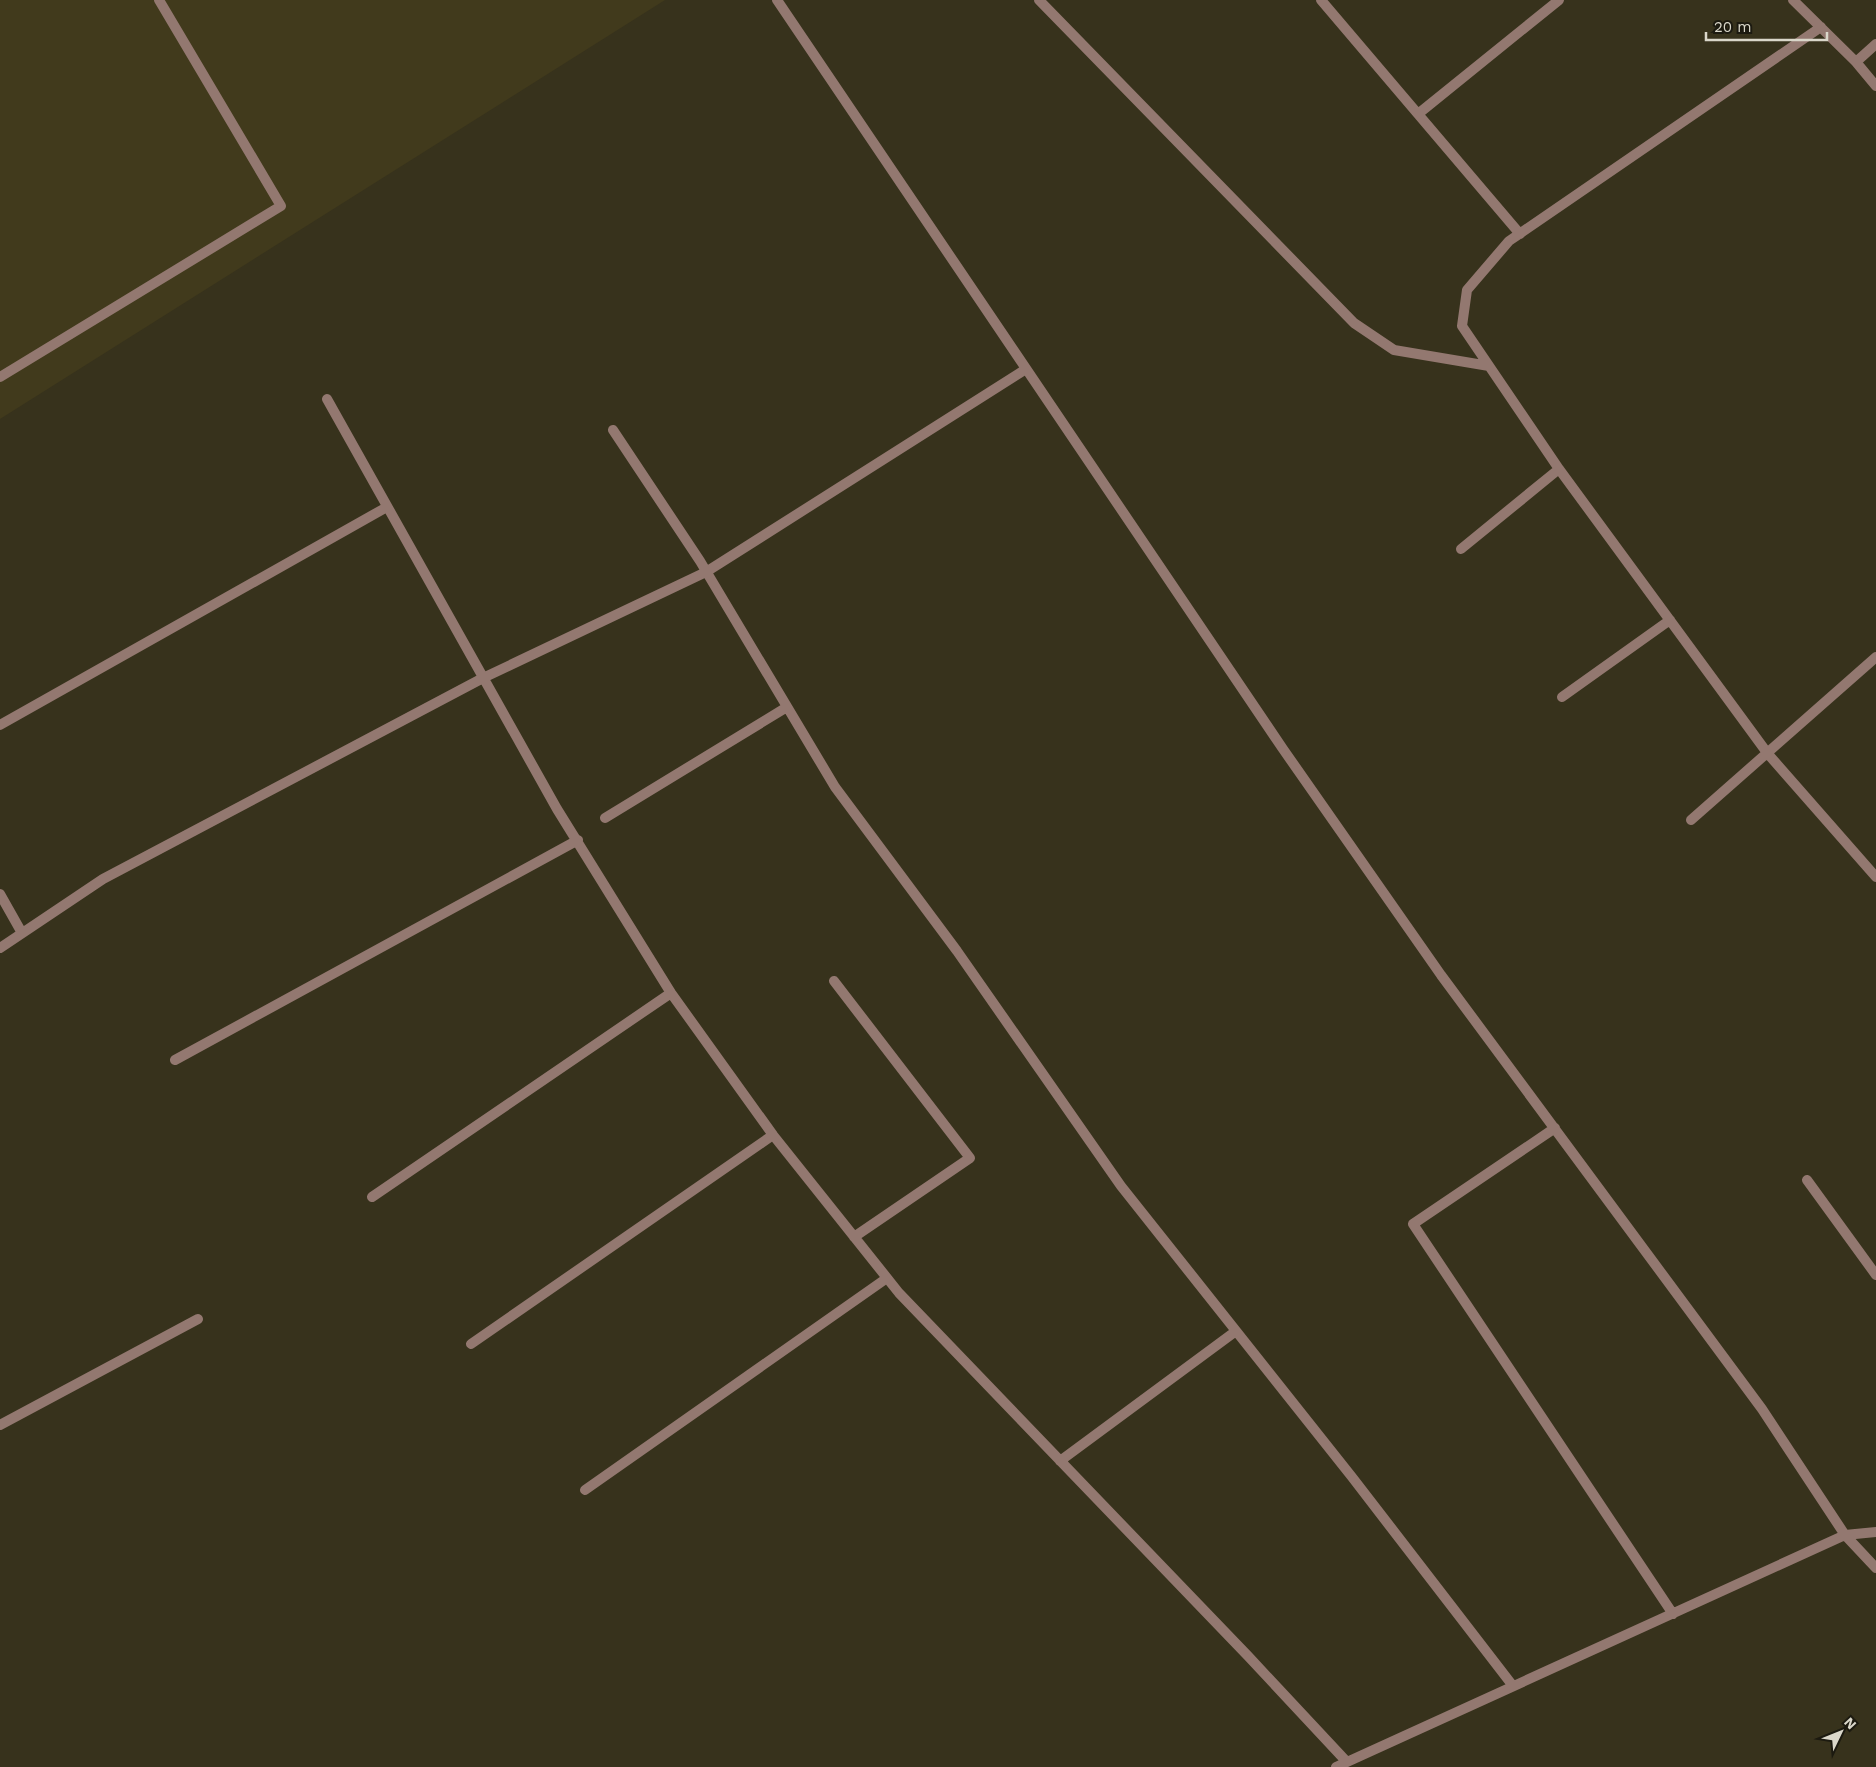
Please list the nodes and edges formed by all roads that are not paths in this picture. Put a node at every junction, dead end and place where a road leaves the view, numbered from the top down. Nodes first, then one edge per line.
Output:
1 (159, 0) edge
2 (777, 0) edge
3 (1039, 0) edge
4 (1321, 0) edge
5 (1558, 0) edge
6 (1793, 0) edge
7 (1821, 27) junction
8 (1876, 44) edge
9 (1856, 62) junction
10 (1876, 86) edge
11 (1418, 114) junction
12 (1520, 234) junction
13 (1489, 366) junction
14 (1026, 369) junction
15 (0, 376) edge
16 (327, 399) dead end
17 (613, 430) dead end
18 (1559, 469) junction
19 (387, 507) junction
20 (1461, 549) dead end
21 (706, 572) junction
22 (1670, 620) junction
23 (1876, 657) edge
24 (483, 678) junction
25 (1562, 697) dead end
26 (787, 707) junction
27 (0, 725) edge
28 (1768, 754) junction
29 (604, 818) dead end
30 (1691, 820) dead end
31 (578, 840) junction
32 (1876, 877) edge
33 (0, 894) edge
34 (22, 933) junction
35 (0, 948) edge
36 (834, 981) dead end
37 (671, 993) junction
38 (175, 1060) dead end
39 (1555, 1128) junction
40 (773, 1135) junction
41 (1807, 1180) dead end
42 (372, 1197) dead end
43 (854, 1237) junction
44 (1876, 1275) edge
45 (887, 1278) junction
46 (198, 1319) dead end
47 (1236, 1331) junction
48 (471, 1344) dead end
49 (0, 1425) edge
50 (1060, 1461) junction
51 (585, 1490) dead end
52 (1876, 1532) edge
53 (1845, 1535) junction
54 (1876, 1568) edge
55 (1672, 1614) junction
56 (1513, 1686) junction
57 (1346, 1761) junction
58 (1336, 1767) edge

1 - 15 street
2 - 14 street
3 - 13 street
4 - 11 street
5 - 11 street
6 - 7 street
7 - 9 street
7 - 12 street
8 - 9 street
9 - 10 street
11 - 12 street
12 - 13 street
13 - 18 street
14 - 21 street
14 - 39 street
16 - 19 street
17 - 21 street
18 - 20 street
18 - 22 street
19 - 24 street
19 - 27 street
21 - 24 street
21 - 26 street
22 - 25 street
22 - 28 street
23 - 28 street
24 - 31 street
24 - 34 street
26 - 29 street
26 - 47 street
28 - 30 street
28 - 32 street
31 - 37 street
31 - 38 street
33 - 34 street
34 - 35 street
36 - 43 street
37 - 40 street
37 - 42 street
39 - 53 street
39 - 55 street
40 - 43 street
40 - 48 street
41 - 44 street
43 - 45 street
45 - 50 street
45 - 51 street
46 - 49 street
47 - 50 street
47 - 56 street
50 - 57 street
52 - 53 street
53 - 54 street
53 - 55 street
55 - 56 street
56 - 57 street
57 - 58 street

